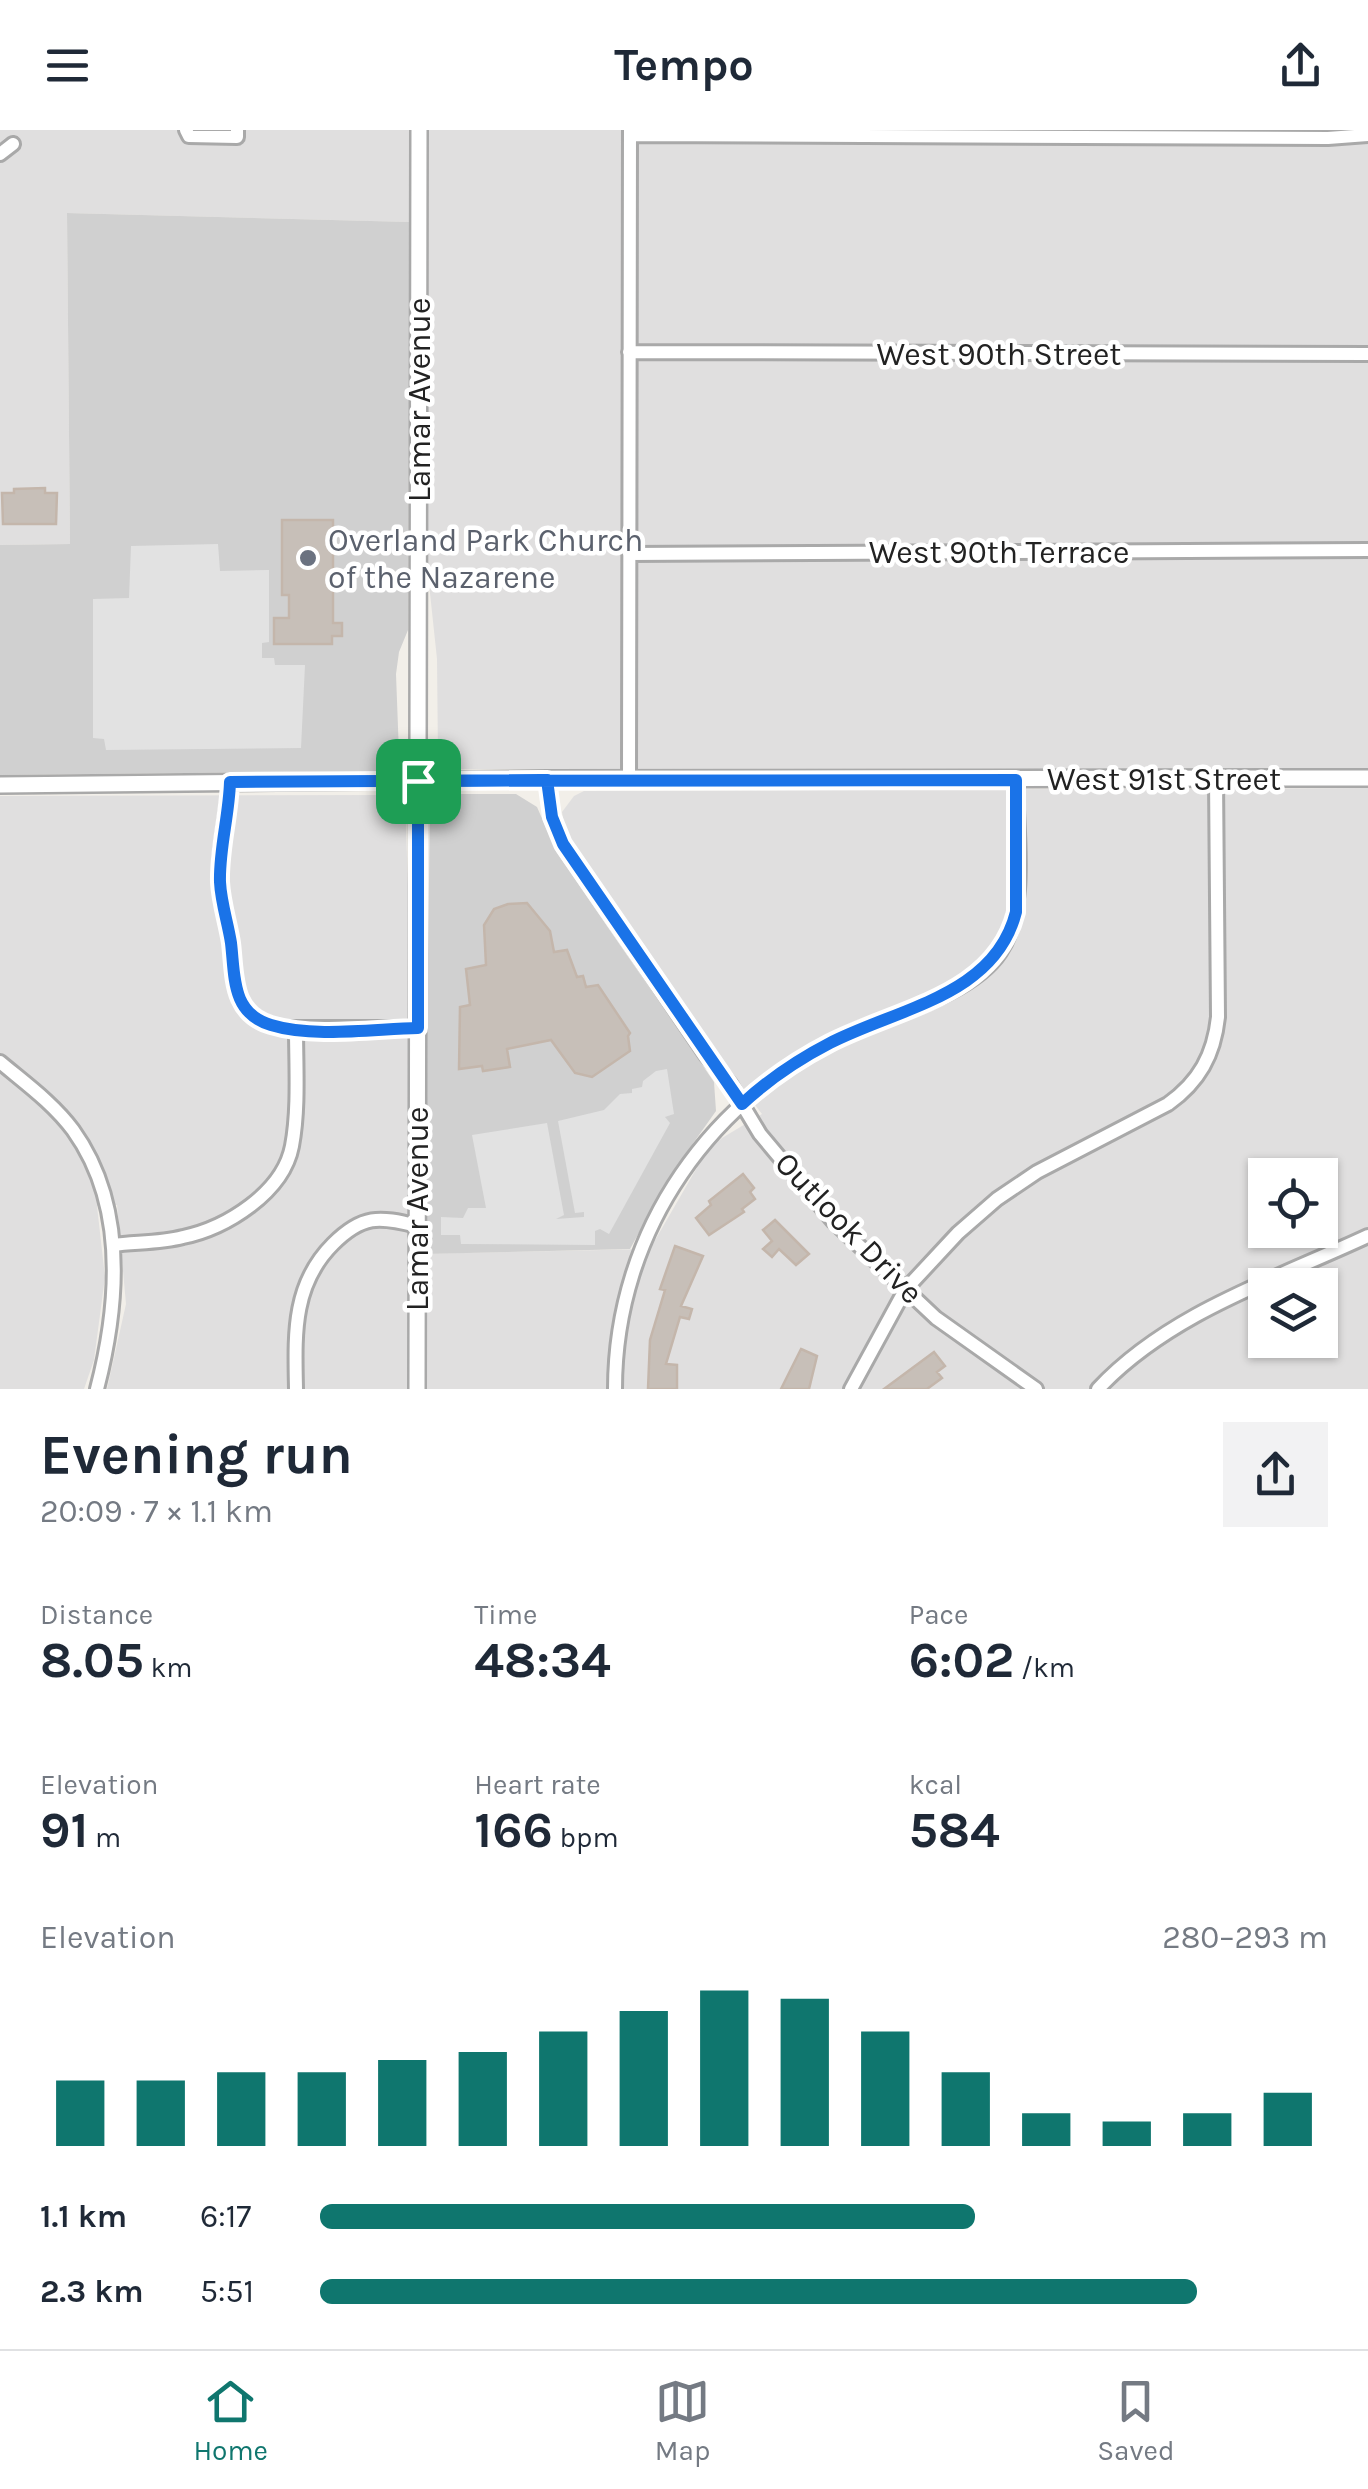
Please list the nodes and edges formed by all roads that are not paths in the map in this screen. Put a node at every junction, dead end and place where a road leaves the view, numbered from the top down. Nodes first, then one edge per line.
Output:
1 (186, 130) edge
2 (237, 130) edge
3 (419, 130) edge
4 (630, 133) edge
5 (1368, 135) edge
6 (13, 144) dead end
7 (0, 154) edge
8 (630, 352) junction
9 (1368, 354) edge
10 (1368, 550) edge
11 (629, 554) junction
12 (1368, 778) edge
13 (1216, 779) junction
14 (547, 780) junction
15 (629, 780) junction
16 (1016, 780) junction
17 (418, 781) junction
18 (230, 782) junction
19 (0, 785) edge
20 (296, 1028) junction
21 (418, 1028) junction
22 (0, 1062) edge
23 (742, 1104) junction
24 (417, 1226) junction
25 (1368, 1236) edge
26 (113, 1244) junction
27 (905, 1290) junction
28 (97, 1389) edge
29 (296, 1389) edge
30 (417, 1389) edge
31 (615, 1389) edge
32 (851, 1389) edge
33 (1036, 1389) edge
34 (1098, 1389) edge

1 - 2 street
3 - 17 street, Lamar Avenue
4 - 5 street
4 - 8 street
6 - 7 street
8 - 9 street, West 90th Street
8 - 11 street
10 - 11 street, West 90th Terrace
11 - 15 street
12 - 13 street, West 91st Street
13 - 16 street, West 91st Street
13 - 27 street
14 - 15 street, West 91st Street
14 - 17 street, West 91st Street
14 - 23 street, Outlook Drive
15 - 16 street, West 91st Street
16 - 23 street
17 - 18 street, West 91st Street
17 - 21 street, Lamar Avenue
18 - 19 street, West 91st Street
18 - 20 street
20 - 21 street
20 - 26 street
21 - 24 street, Lamar Avenue
22 - 26 street
23 - 27 street, Outlook Drive
23 - 31 street
24 - 29 street
24 - 30 street, Lamar Avenue
25 - 34 street
26 - 28 street
27 - 32 street
27 - 33 street, Outlook Drive

